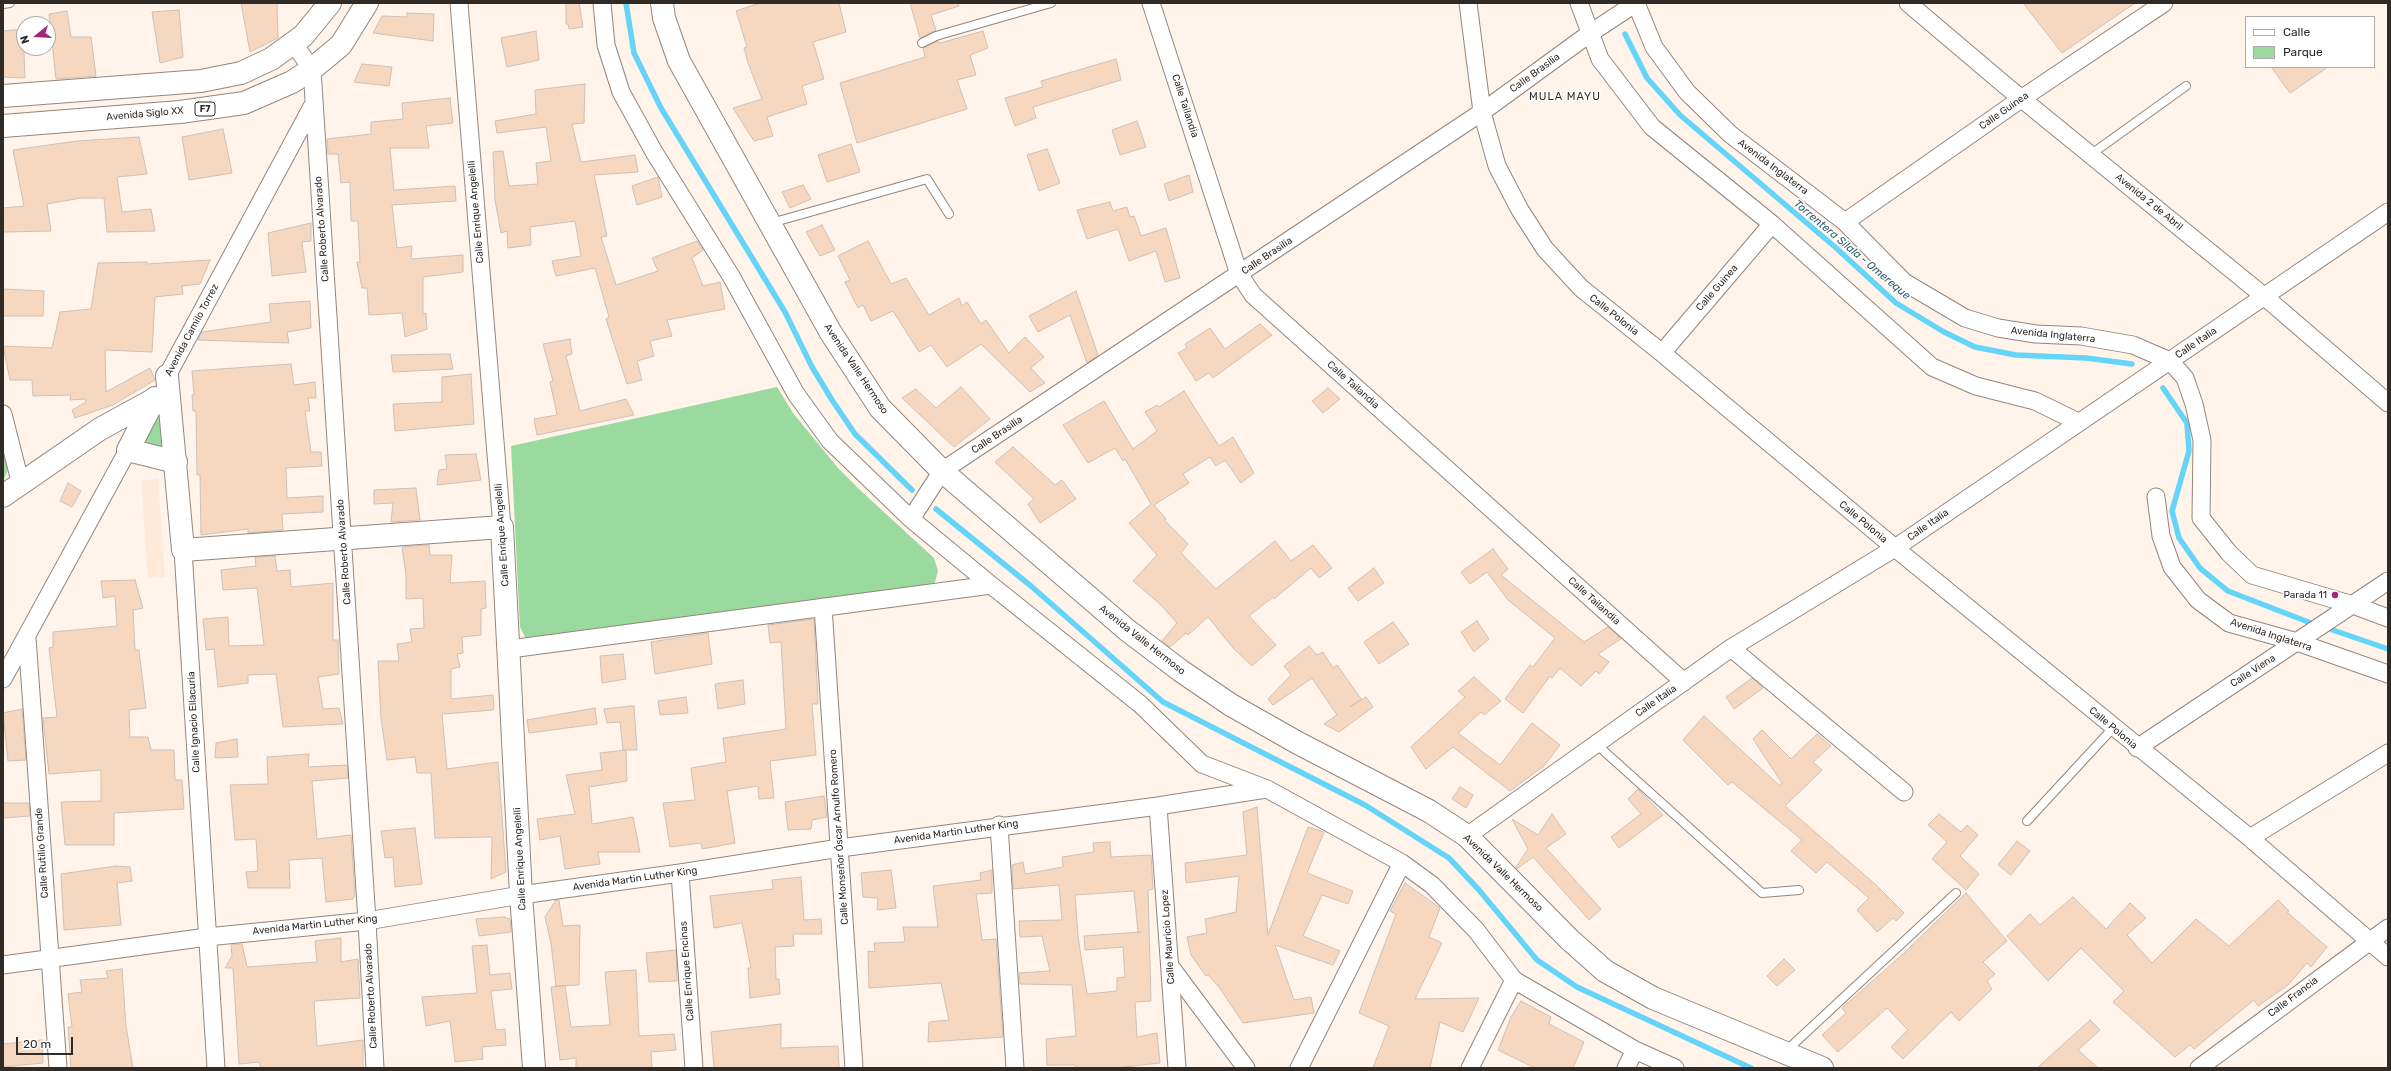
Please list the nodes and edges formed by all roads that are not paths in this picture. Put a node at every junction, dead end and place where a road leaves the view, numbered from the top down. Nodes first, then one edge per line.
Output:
1 (10, 3) edge
2 (330, 3) edge
3 (367, 3) edge
4 (459, 3) edge
5 (602, 3) edge
6 (662, 3) edge
7 (1051, 3) edge
8 (1151, 3) edge
9 (1468, 3) edge
10 (1579, 3) edge
11 (1636, 3) edge
12 (1908, 3) edge
13 (2164, 3) edge
14 (3, 4) edge
15 (1589, 34) junction
16 (293, 43) junction
17 (922, 43) dead end
18 (312, 69) junction
19 (2186, 86) dead end
20 (3, 96) edge
21 (2021, 99) junction
22 (314, 102) junction
23 (1482, 112) junction
24 (3, 126) edge
25 (2090, 154) junction
26 (2388, 212) edge
27 (949, 214) dead end
28 (1845, 222) junction
29 (770, 223) junction
30 (1772, 224) junction
31 (1239, 274) junction
32 (2265, 297) junction
33 (1662, 353) junction
34 (2170, 361) junction
35 (167, 376) junction
36 (153, 400) junction
37 (2388, 403) edge
38 (3, 414) edge
39 (2078, 422) junction
40 (128, 450) junction
41 (176, 462) junction
42 (942, 471) junction
43 (12, 490) edge
44 (2156, 498) dead end
45 (911, 519) junction
46 (502, 527) junction
47 (343, 539) junction
48 (1895, 548) junction
49 (184, 550) junction
50 (2388, 581) edge
51 (991, 586) junction
52 (2353, 605) junction
53 (823, 607) junction
54 (2388, 618) edge
55 (27, 638) junction
56 (2302, 639) junction
57 (1731, 648) junction
58 (510, 649) junction
59 (2388, 674) edge
60 (3, 679) edge
61 (1684, 682) junction
62 (2113, 728) junction
63 (1596, 744) junction
64 (2137, 748) junction
65 (2388, 753) edge
66 (1267, 789) junction
67 (1904, 792) dead end
68 (1158, 806) junction
69 (2027, 821) dead end
70 (999, 825) junction
71 (1466, 836) junction
72 (2250, 838) junction
73 (840, 848) junction
74 (1402, 863) junction
75 (680, 873) junction
76 (1799, 890) dead end
77 (1956, 893) dead end
78 (521, 894) junction
79 (367, 921) junction
80 (2388, 928) edge
81 (206, 937) junction
82 (2369, 940) junction
83 (2388, 957) edge
84 (49, 958) junction
85 (3, 965) edge
86 (1170, 966) junction
87 (1514, 980) junction
88 (1635, 1050) junction
89 (1786, 1052) junction
90 (58, 1068) edge
91 (216, 1068) edge
92 (375, 1068) edge
93 (534, 1068) edge
94 (694, 1068) edge
95 (854, 1068) edge
96 (1015, 1068) edge
97 (1177, 1068) edge
98 (1246, 1068) edge
99 (1299, 1068) edge
100 (1470, 1068) edge
101 (1626, 1068) edge
102 (1675, 1068) edge
103 (1822, 1068) edge
104 (2199, 1068) edge

1 - 14 lane
2 - 16 main road
3 - 18 main road, Avenida Siglo XX / F7
4 - 46 street, Calle Enrique Angelelli
5 - 45 street
6 - 29 main road, Avenida Valle Hermoso
7 - 17 lane
8 - 31 street, Calle Tailandia
9 - 23 street, Calle Polonia
10 - 15 street
11 - 15 street, Calle Brasilia
11 - 28 street, Avenida Inglaterra
12 - 21 street, Avenida 2 de Abril
13 - 21 street, Calle Guinea
15 - 23 street, Calle Brasilia
15 - 30 street
16 - 18 street
16 - 20 main road
18 - 22 street, Calle Roberto Alvarado
18 - 24 main road, Avenida Siglo XX / F7
19 - 25 lane
21 - 25 street, Avenida 2 de Abril
21 - 28 street, Calle Guinea
22 - 35 street, Avenida Camilo Torrez
22 - 47 street, Calle Roberto Alvarado
23 - 31 street, Calle Brasilia
23 - 33 street, Calle Polonia
25 - 32 street, Avenida 2 de Abril
26 - 32 street, Calle Italia
27 - 29 lane
28 - 34 street, Avenida Inglaterra
29 - 42 main road, Avenida Valle Hermoso
30 - 33 street, Calle Guinea
30 - 39 street
31 - 42 street, Calle Brasilia
31 - 61 street, Calle Tailandia
32 - 34 street, Calle Italia
32 - 37 street, Avenida 2 de Abril
33 - 48 street, Calle Polonia
34 - 39 street, Calle Italia
34 - 52 street, Avenida Inglaterra
35 - 36 main road, Avenida Camilo Torrez
35 - 41 main road, Calle Ignacio Ellacuria
36 - 40 main road, Avenida Camilo Torrez
36 - 43 main road
38 - 43 street
39 - 48 street, Calle Italia
40 - 41 main road
40 - 55 street
41 - 49 main road, Calle Ignacio Ellacuria
42 - 45 street, Calle Brasilia
42 - 71 main road, Avenida Valle Hermoso
44 - 56 street, Avenida Inglaterra
45 - 51 street
46 - 47 main road
46 - 58 main road, Calle Enrique Angelelli
47 - 49 main road
47 - 79 street, Calle Roberto Alvarado
48 - 57 street, Calle Italia
48 - 62 street, Calle Polonia
49 - 81 street, Calle Ignacio Ellacuria
50 - 52 street, Calle Viena
51 - 53 street
51 - 66 street
52 - 54 street, Avenida Inglaterra
52 - 56 street, Calle Viena
53 - 58 street
53 - 73 street, Calle Monseñor Óscar Arnulfo Romero
55 - 60 street
55 - 84 street, Calle Rutilio Grande
56 - 59 street, Avenida Inglaterra
56 - 64 street, Calle Viena
57 - 61 street, Calle Italia
57 - 67 street
58 - 78 main road, Calle Enrique Angelelli
61 - 63 street, Calle Italia
62 - 64 street, Calle Polonia
62 - 69 lane
63 - 71 street, Calle Italia
63 - 76 lane
64 - 72 street, Calle Polonia
65 - 72 street
66 - 68 street, Avenida Martin Luther King
66 - 74 street
68 - 70 street, Avenida Martin Luther King
68 - 86 street, Calle Mauricio Lopez
70 - 73 street, Avenida Martin Luther King
70 - 96 street
71 - 89 main road, Avenida Valle Hermoso
72 - 82 street, Calle Polonia
73 - 75 street, Avenida Martin Luther King
73 - 95 street, Calle Monseñor Óscar Arnulfo Romero
74 - 87 street
74 - 99 street
75 - 78 street, Avenida Martin Luther King
75 - 94 street, Calle Enrique Encinas
77 - 89 lane
78 - 79 street, Avenida Martin Luther King
78 - 93 main road, Calle Enrique Angelelli
79 - 81 street, Avenida Martin Luther King
79 - 92 street, Calle Roberto Alvarado
80 - 82 street, Calle Francia
81 - 84 street, Avenida Martin Luther King
81 - 91 street, Calle Ignacio Ellacuria
82 - 83 street, Calle Polonia
82 - 104 street, Calle Francia
84 - 85 street, Avenida Martin Luther King
84 - 90 street, Calle Rutilio Grande
86 - 97 street, Calle Mauricio Lopez
86 - 98 street
87 - 88 street
87 - 100 street
88 - 101 street
88 - 102 street
89 - 103 main road, Avenida Valle Hermoso

